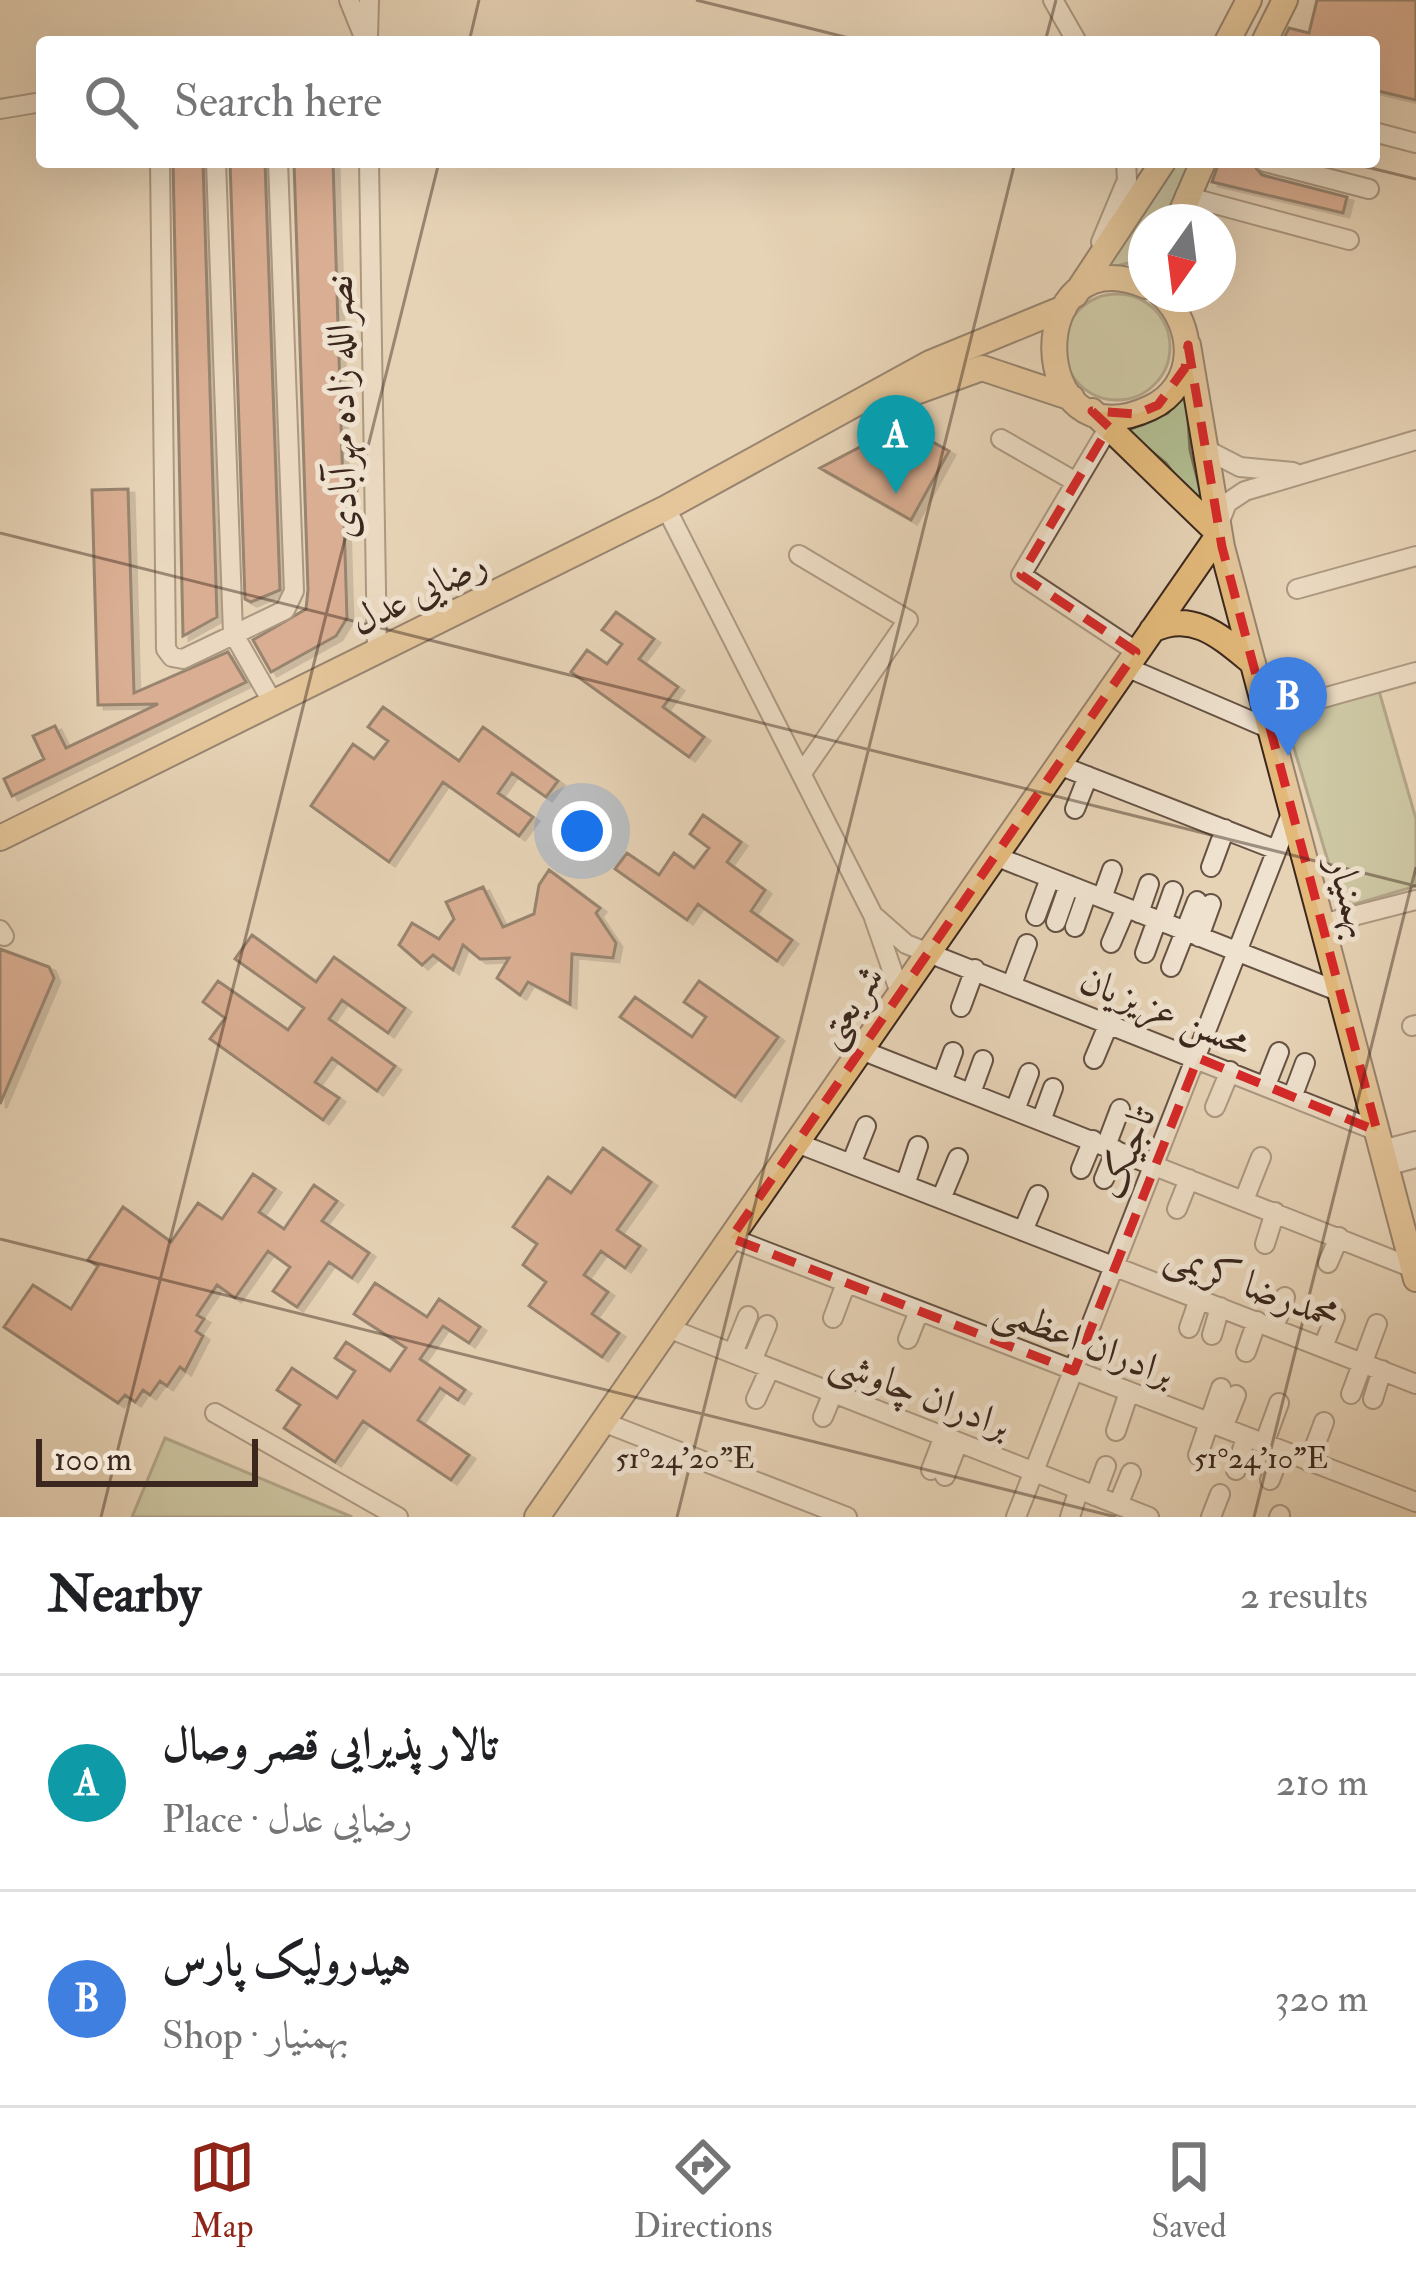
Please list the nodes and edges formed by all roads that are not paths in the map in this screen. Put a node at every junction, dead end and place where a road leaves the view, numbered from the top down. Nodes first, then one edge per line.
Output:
1 (350, 0) edge
2 (369, 0) edge
3 (1053, 0) edge
4 (1249, 0) edge
5 (1286, 0) edge
6 (365, 36) edge
7 (367, 36) edge
8 (1074, 36) edge
9 (1230, 36) edge
10 (1267, 36) edge
11 (36, 103) edge
12 (0, 109) edge
13 (1380, 134) edge
14 (1416, 143) edge
15 (160, 168) edge
16 (216, 168) edge
17 (278, 168) edge
18 (369, 168) edge
19 (1126, 168) edge
20 (1159, 168) edge
21 (1200, 168) edge
22 (1288, 168) edge
23 (1369, 189) dead end
24 (1185, 196) junction
25 (1183, 204) edge
26 (1349, 240) dead end
27 (1092, 267) junction
28 (1128, 282) edge
29 (1069, 302) junction
30 (1172, 312) edge
31 (1183, 312) edge
32 (1186, 334) junction
33 (865, 402) junction
34 (1091, 412) junction
35 (1001, 439) dead end
36 (1416, 440) edge
37 (1205, 449) junction
38 (1298, 473) junction
39 (1076, 482) junction
40 (666, 508) junction
41 (1220, 535) junction
42 (799, 555) dead end
43 (1416, 556) edge
44 (1297, 589) dead end
45 (1162, 626) junction
46 (233, 633) junction
47 (377, 652) junction
48 (1252, 663) junction
49 (1133, 664) junction
50 (1416, 672) edge
51 (273, 703) junction
52 (1268, 721) junction
53 (1063, 767) junction
54 (802, 773) junction
55 (1088, 776) junction
56 (1076, 809) dead end
57 (1292, 811) junction
58 (1225, 830) junction
59 (0, 838) edge
60 (1277, 850) junction
61 (1000, 858) junction
62 (1210, 867) dead end
63 (1112, 870) dead end
64 (1149, 884) dead end
65 (1077, 888) junction
66 (1173, 892) dead end
67 (1416, 900) edge
68 (1204, 902) dead end
69 (873, 915) junction
70 (1036, 916) dead end
71 (1146, 916) junction
72 (1322, 923) junction
73 (1065, 925) dead end
74 (1192, 934) junction
75 (1111, 943) dead end
76 (1027, 944) dead end
77 (1238, 952) junction
78 (933, 953) junction
79 (1144, 953) dead end
80 (1171, 967) dead end
81 (974, 969) junction
82 (1012, 984) junction
83 (1340, 992) junction
84 (900, 993) junction
85 (961, 1007) dead end
86 (1109, 1022) junction
87 (865, 1051) junction
88 (953, 1052) dead end
89 (1279, 1052) dead end
90 (1198, 1058) junction
91 (1094, 1059) dead end
92 (987, 1062) dead end
93 (1305, 1063) dead end
94 (1230, 1071) junction
95 (1029, 1073) dead end
96 (942, 1082) junction
97 (1266, 1085) junction
98 (1053, 1088) dead end
99 (975, 1094) junction
100 (1293, 1096) junction
101 (1215, 1107) dead end
102 (1120, 1109) dead end
103 (1015, 1110) junction
104 (1041, 1120) junction
105 (866, 1126) dead end
106 (1416, 1141) edge
107 (801, 1144) junction
108 (1105, 1145) junction
109 (918, 1146) dead end
110 (1382, 1149) junction
111 (1261, 1157) dead end
112 (958, 1158) dead end
113 (1416, 1158) edge
114 (851, 1164) junction
115 (1155, 1165) junction
116 (1081, 1168) dead end
117 (1189, 1178) junction
118 (1104, 1179) dead end
119 (904, 1185) junction
120 (1037, 1195) dead end
121 (941, 1199) junction
122 (1244, 1200) junction
123 (1178, 1209) dead end
124 (1275, 1212) junction
125 (1024, 1231) junction
126 (1339, 1237) junction
127 (734, 1239) junction
128 (1265, 1244) dead end
129 (1328, 1263) dead end
130 (1115, 1266) junction
131 (1414, 1273) edge
132 (846, 1282) junction
133 (1285, 1297) dead end
134 (1199, 1299) junction
135 (1220, 1307) junction
136 (920, 1311) junction
137 (1335, 1317) dead end
138 (833, 1318) dead end
139 (758, 1320) dead end
140 (1377, 1324) dead end
141 (1266, 1325) junction
142 (1189, 1328) dead end
143 (672, 1329) junction
144 (1212, 1335) dead end
145 (1298, 1337) junction
146 (908, 1339) dead end
147 (1323, 1347) junction
148 (1246, 1352) dead end
149 (1290, 1359) dead end
150 (752, 1361) junction
151 (1362, 1362) junction
152 (1382, 1370) junction
153 (1074, 1371) junction
154 (1416, 1384) edge
155 (1129, 1392) junction
156 (1229, 1392) dead end
157 (833, 1393) junction
158 (1351, 1394) dead end
159 (756, 1399) dead end
160 (1373, 1400) dead end
161 (1279, 1403) dead end
162 (215, 1413) dead end
163 (823, 1417) dead end
164 (1324, 1422) dead end
165 (607, 1424) junction
166 (1216, 1426) junction
167 (1116, 1431) dead end
168 (951, 1439) junction
169 (1264, 1444) junction
170 (1198, 1455) dead end
171 (1309, 1462) junction
172 (1106, 1466) dead end
173 (1236, 1470) dead end
174 (1034, 1472) junction
175 (938, 1473) dead end
176 (1131, 1473) dead end
177 (1270, 1480) dead end
178 (1087, 1492) junction
179 (1220, 1494) dead end
180 (1416, 1502) edge
181 (1118, 1505) junction
182 (541, 1516) edge
183 (398, 1517) edge
184 (847, 1517) edge
185 (1016, 1517) edge
186 (1070, 1517) edge
187 (1149, 1517) edge
188 (1211, 1517) edge

1 - 6 street
2 - 7 street
3 - 8 street
4 - 9 main road
5 - 10 main road
11 - 12 street
13 - 14 street
15 - 46 street
16 - 46 street
17 - 46 street
18 - 47 street, نصرالله زاده مهرآبادی
19 - 27 street
20 - 27 main road
21 - 24 main road
22 - 23 street
24 - 25 main road
24 - 26 street
27 - 29 main road
28 - 29 main road
29 - 33 main road
29 - 34 main road
30 - 32 main road
31 - 32 main road, بهمنیار
32 - 34 main road
32 - 37 main road, بهمنیار
33 - 34 main road
33 - 40 main road, رضایی عدل
34 - 39 street
34 - 41 main road
35 - 39 street
36 - 38 street
37 - 38 street
37 - 41 main road, بهمنیار
38 - 41 street
39 - 49 street
40 - 47 main road, رضایی عدل
40 - 54 street
41 - 45 main road, شریعتی
41 - 48 main road, بهمنیار
42 - 54 street
43 - 44 street
45 - 48 main road
45 - 49 main road, شریعتی
46 - 51 street
47 - 51 main road, رضایی عدل
48 - 52 main road, بهمنیار
49 - 52 street
49 - 53 main road, شریعتی
50 - 52 street
51 - 59 main road, رضایی عدل
52 - 57 main road, بهمنیار
53 - 55 street
53 - 61 main road, شریعتی
54 - 69 street
55 - 56 street
55 - 58 street
57 - 60 street, تاجیک
57 - 72 main road, بهمنیار
58 - 60 street
58 - 62 street
60 - 77 street, تاجیک
61 - 65 street
61 - 78 main road, شریعتی
63 - 65 street
64 - 71 street
65 - 70 street
65 - 71 street
65 - 73 street
66 - 71 street
67 - 72 street
68 - 74 street
69 - 78 street, محسن عزیزیان
69 - 84 street
71 - 74 street
71 - 75 street
71 - 79 street
72 - 83 main road, بهمنیار
74 - 77 street
74 - 80 street
76 - 82 street
77 - 83 street
77 - 90 street, تاجیک
78 - 81 street, محسن عزیزیان
78 - 84 main road, شریعتی
78 - 87 street
81 - 82 street, محسن عزیزیان
81 - 85 street
82 - 86 street, محسن عزیزیان
83 - 110 main road, بهمنیار
84 - 87 main road, شریعتی
86 - 90 street, محسن عزیزیان
86 - 91 street
87 - 96 street
87 - 107 main road, شریعتی
88 - 96 street
89 - 97 street
90 - 94 street, محسن عزیزیان
90 - 115 street, تاجیک
92 - 99 street
93 - 100 street
94 - 97 street, محسن عزیزیان
94 - 101 street
95 - 103 street
96 - 99 street
97 - 100 street, محسن عزیزیان
98 - 104 street
99 - 103 street
100 - 110 street, محسن عزیزیان
102 - 108 street
103 - 104 street
104 - 108 street
105 - 114 street
106 - 110 street
107 - 114 street, محمدرضا کریمی
107 - 127 main road, شریعتی
108 - 115 street
108 - 116 street
108 - 118 street
109 - 119 street
110 - 113 street
110 - 131 main road, بهمنیار
111 - 122 street
112 - 121 street
114 - 119 street, محمدرضا کریمی
115 - 117 street
115 - 130 street, تاجیک
117 - 122 street
117 - 123 street
119 - 121 street, محمدرضا کریمی
120 - 125 street
121 - 125 street, محمدرضا کریمی
122 - 124 street
124 - 126 street
124 - 128 street
125 - 130 street, محمدرضا کریمی
126 - 129 street
126 - 131 street
127 - 132 street, برادران اعظمی
127 - 143 main road, شریعتی
130 - 134 street, محمدرضا کریمی
130 - 153 street, تاجیک
132 - 136 street, برادران اعظمی
132 - 138 street
133 - 141 street
134 - 135 street, محمدرضا کریمی
134 - 142 street
135 - 141 street, محمدرضا کریمی
135 - 144 street
136 - 146 street
136 - 153 street, برادران اعظمی
137 - 147 street
139 - 150 street
140 - 151 street
141 - 145 street, محمدرضا کریمی
141 - 148 street
143 - 150 street, برادران چاوشی
143 - 165 main road, شریعتی
145 - 147 street, محمدرضا کریمی
145 - 149 street
147 - 151 street, محمدرضا کریمی
150 - 157 street, برادران چاوشی
150 - 159 street
151 - 152 street, محمدرضا کریمی
151 - 158 street
152 - 154 street, محمدرضا کریمی
152 - 160 street
153 - 155 street, برادران اعظمی
153 - 174 street, تاجیک
155 - 166 street, برادران اعظمی
155 - 167 street
156 - 166 street
157 - 163 street
157 - 168 street, برادران چاوشی
161 - 169 street
162 - 183 street
164 - 171 street
165 - 182 main road, شریعتی
165 - 184 street
166 - 169 street, برادران اعظمی
166 - 170 street
168 - 174 street, برادران چاوشی
168 - 175 street
169 - 171 street, برادران اعظمی
169 - 173 street
169 - 177 street
171 - 180 street, برادران اعظمی
172 - 178 street
174 - 178 street, برادران چاوشی
174 - 185 street, تاجیک
176 - 181 street
178 - 181 street, برادران چاوشی
178 - 186 street
179 - 188 street
181 - 187 street, برادران چاوشی

